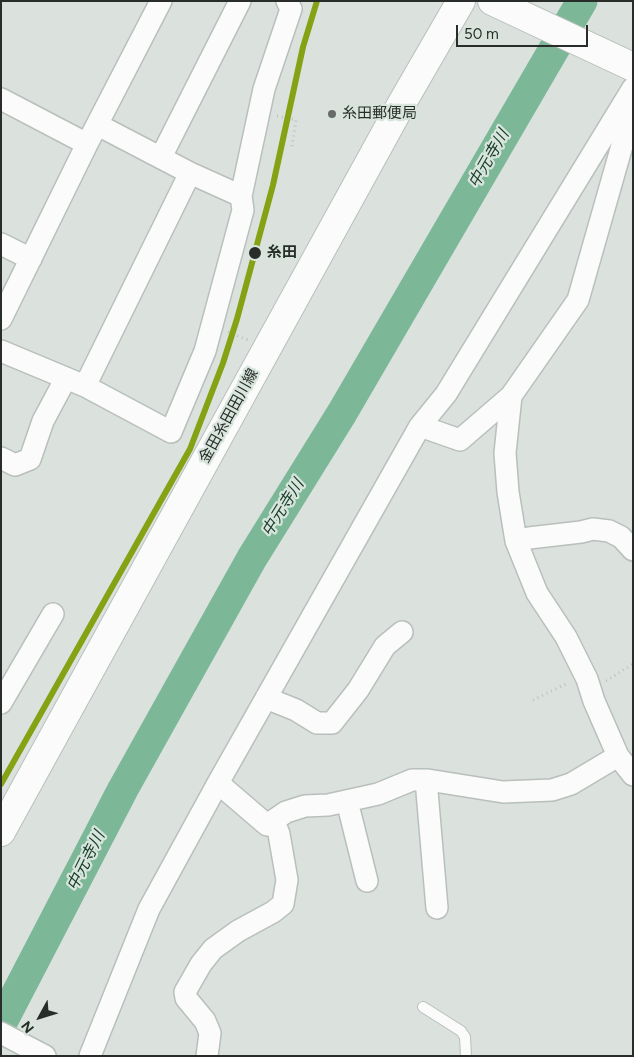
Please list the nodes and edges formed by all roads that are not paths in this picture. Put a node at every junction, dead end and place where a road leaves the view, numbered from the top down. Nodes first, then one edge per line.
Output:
1 (161, 1) edge
2 (240, 1) edge
3 (286, 1) edge
4 (461, 1) edge
5 (492, 1) edge
6 (628, 65) edge
7 (633, 88) edge
8 (1, 99) edge
9 (633, 107) edge
10 (98, 125) junction
11 (87, 144) junction
12 (161, 157) junction
13 (190, 173) junction
14 (242, 196) junction
15 (1, 244) edge
16 (31, 259) junction
17 (1, 319) edge
18 (1, 350) edge
19 (75, 382) junction
20 (512, 396) junction
21 (420, 426) junction
22 (1, 458) edge
23 (516, 541) junction
24 (633, 550) edge
25 (52, 614) dead end
26 (402, 632) dead end
27 (266, 698) junction
28 (1, 703) edge
29 (618, 756) junction
30 (633, 774) edge
31 (426, 780) junction
32 (218, 782) junction
33 (347, 801) junction
34 (274, 821) junction
35 (1, 832) edge
36 (367, 882) dead end
37 (437, 908) dead end
38 (423, 1007) dead end
39 (1, 1033) edge
40 (45, 1056) edge
41 (90, 1056) edge
42 (207, 1056) edge
43 (466, 1056) edge

1 - 10 street
2 - 12 street
3 - 14 street
4 - 35 main road, 金田糸田田川線
5 - 6 main road
7 - 21 street
8 - 11 street
9 - 20 street
10 - 11 street
10 - 12 street
11 - 16 street
12 - 13 street
13 - 14 street
13 - 19 street
14 - 19 street
15 - 16 street
16 - 17 street
18 - 19 street
19 - 22 street
20 - 21 street
20 - 23 street
21 - 27 street
23 - 24 street
23 - 29 street
25 - 28 street
26 - 27 street
27 - 32 street
29 - 30 street
29 - 31 street
31 - 33 street
31 - 37 street
32 - 34 street
32 - 41 street
33 - 34 street
33 - 36 street
34 - 42 street
38 - 43 lane
39 - 40 street

